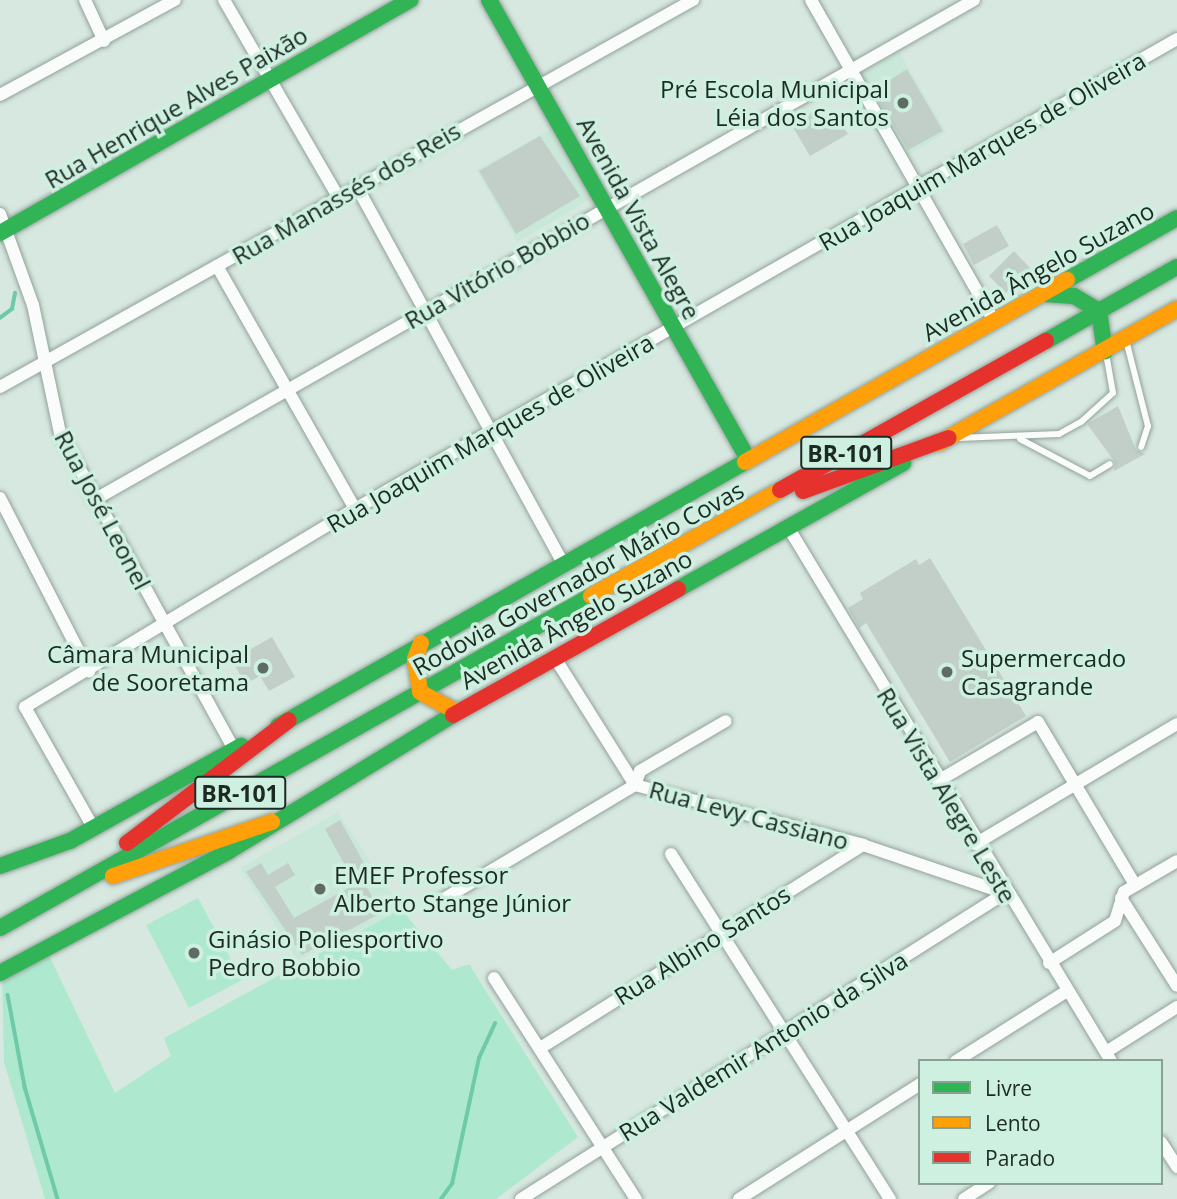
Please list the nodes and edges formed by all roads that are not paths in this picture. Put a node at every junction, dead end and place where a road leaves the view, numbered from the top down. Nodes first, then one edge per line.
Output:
1 (85, 0) edge
2 (175, 0) edge
3 (224, 0) edge
4 (410, 0) edge
5 (489, 0) edge
6 (693, 0) edge
7 (811, 0) edge
8 (974, 0) edge
9 (1177, 39) edge
10 (104, 41) junction
11 (851, 70) junction
12 (270, 80) junction
13 (538, 85) junction
14 (0, 94) edge
15 (357, 187) junction
16 (918, 189) junction
17 (339, 198) junction
18 (606, 206) junction
19 (1177, 218) edge
20 (2, 225) edge
21 (217, 266) junction
22 (1177, 267) edge
23 (1044, 294) junction
24 (1177, 309) edge
25 (428, 310) junction
26 (1099, 311) junction
27 (994, 321) junction
28 (673, 328) junction
29 (1126, 340) junction
30 (1105, 352) junction
31 (43, 364) junction
32 (0, 387) edge
33 (288, 391) junction
34 (493, 430) junction
35 (949, 438) junction
36 (1020, 439) junction
37 (1141, 447) dead end
38 (748, 458) junction
39 (1110, 464) dead end
40 (0, 498) edge
41 (94, 500) junction
42 (355, 509) junction
43 (723, 526) junction
44 (788, 527) junction
45 (564, 564) junction
46 (166, 625) junction
47 (421, 643) junction
48 (555, 658) junction
49 (89, 671) junction
50 (420, 692) junction
51 (457, 712) junction
52 (289, 720) junction
53 (726, 720) dead end
54 (1177, 724) edge
55 (234, 750) junction
56 (938, 781) junction
57 (1074, 783) junction
58 (635, 785) junction
59 (272, 822) junction
60 (94, 830) junction
61 (975, 844) junction
62 (863, 845) junction
63 (671, 854) dead end
64 (1177, 861) edge
65 (0, 866) edge
66 (1135, 885) junction
67 (1005, 893) junction
68 (61, 894) junction
69 (1121, 898) junction
70 (442, 900) dead end
71 (0, 928) edge
72 (720, 932) junction
73 (1049, 963) junction
74 (0, 972) edge
75 (494, 978) dead end
76 (1177, 986) edge
77 (1067, 991) junction
78 (1177, 1007) edge
79 (782, 1031) junction
80 (542, 1047) junction
81 (1109, 1056) edge
82 (959, 1059) edge
83 (918, 1085) edge
84 (845, 1130) junction
85 (1163, 1145) edge
86 (604, 1147) junction
87 (1177, 1167) edge
88 (986, 1185) edge
89 (520, 1199) edge
90 (636, 1199) edge
91 (739, 1199) edge
92 (890, 1199) edge
93 (964, 1199) edge

1 - 10 street
2 - 10 street
3 - 12 street
4 - 12 main road, Rua Henrique Alves Paixão
5 - 13 main road, Avenida Vista Alegre
6 - 13 street, Rua Manassés dos Reis
7 - 11 street
8 - 11 street, Rua Vitório Bobbio
9 - 16 street, Rua Joaquim Marques de Oliveira
10 - 14 street
11 - 16 street
11 - 18 street, Rua Vitório Bobbio
12 - 17 street
12 - 20 main road, Rua Henrique Alves Paixão
13 - 15 street, Rua Manassés dos Reis
13 - 18 main road, Avenida Vista Alegre
15 - 17 street, Rua Manassés dos Reis
15 - 25 street
16 - 27 street
16 - 28 street, Rua Joaquim Marques de Oliveira
17 - 21 street, Rua Manassés dos Reis
18 - 25 street, Rua Vitório Bobbio
18 - 28 main road, Avenida Vista Alegre
19 - 23 main road, Avenida Ângelo Suzano
20 - 31 street, Rua José Leonel
21 - 31 street, Rua Manassés dos Reis
21 - 33 street
22 - 26 main road, Rodovia Governador Mário Covas / BR-101
23 - 26 main road
23 - 27 main road, Avenida Ângelo Suzano
24 - 29 main road, Avenida Ângelo Suzano
25 - 33 street, Rua Vitório Bobbio
25 - 34 street
26 - 30 main road
26 - 43 main road, Rodovia Governador Mário Covas / BR-101
27 - 38 main road, Avenida Ângelo Suzano
28 - 34 street, Rua Joaquim Marques de Oliveira
28 - 38 main road, Avenida Vista Alegre
29 - 30 main road, Avenida Ângelo Suzano
29 - 37 lane
30 - 35 main road, Avenida Ângelo Suzano
30 - 36 lane
31 - 32 street, Rua Manassés dos Reis
31 - 41 street, Rua José Leonel
33 - 41 street, Rua Vitório Bobbio
33 - 42 street
34 - 42 street, Rua Joaquim Marques de Oliveira
34 - 45 street
35 - 36 lane
35 - 43 main road
35 - 44 main road, Avenida Ângelo Suzano
36 - 39 lane
38 - 45 main road, Avenida Ângelo Suzano
40 - 49 street
41 - 46 street, Rua José Leonel
42 - 46 street, Rua Joaquim Marques de Oliveira
43 - 50 main road, Rodovia Governador Mário Covas / BR-101
44 - 48 main road, Avenida Ângelo Suzano
44 - 56 street, Rua Vista Alegre Leste
45 - 47 main road, Avenida Ângelo Suzano
46 - 49 street, Rua Joaquim Marques de Oliveira
46 - 55 street, Rua José Leonel
47 - 50 main road
47 - 52 main road, Avenida Ângelo Suzano
48 - 51 main road, Avenida Ângelo Suzano
48 - 58 street, Rua Levy Cassiano
49 - 60 street, Rua Joaquim Marques de Oliveira
50 - 51 main road
50 - 68 main road, Rodovia Governador Mário Covas / BR-101
51 - 59 main road, Avenida Ângelo Suzano
52 - 55 main road, Avenida Ângelo Suzano
52 - 68 main road
53 - 58 street
54 - 57 street
55 - 60 main road, Avenida Ângelo Suzano
56 - 57 street
56 - 61 street, Rua Vista Alegre Leste
57 - 61 street
57 - 66 street
58 - 62 street, Rua Levy Cassiano
58 - 70 street
59 - 68 main road
59 - 74 main road, Avenida Ângelo Suzano
60 - 65 main road, Avenida Ângelo Suzano
61 - 67 street, Rua Vista Alegre Leste
62 - 67 street, Rua Levy Cassiano
62 - 72 street, Rua Albino Santos
63 - 72 street
64 - 66 street
66 - 69 street
67 - 73 street, Rua Vista Alegre Leste
67 - 79 street, Rua Valdemir Antonio da Silva
68 - 71 main road, Rodovia Governador Mário Covas / BR-101
69 - 73 street
69 - 76 street
72 - 79 street
72 - 80 street, Rua Albino Santos
73 - 77 street, Rua Vista Alegre Leste
75 - 80 street
77 - 81 street, Rua Vista Alegre Leste
77 - 82 street
78 - 81 street
79 - 84 street
79 - 86 street, Rua Valdemir Antonio da Silva
80 - 86 street
83 - 84 street
84 - 91 street
84 - 92 street
85 - 87 street
86 - 89 street, Rua Valdemir Antonio da Silva
86 - 90 street
88 - 93 street

